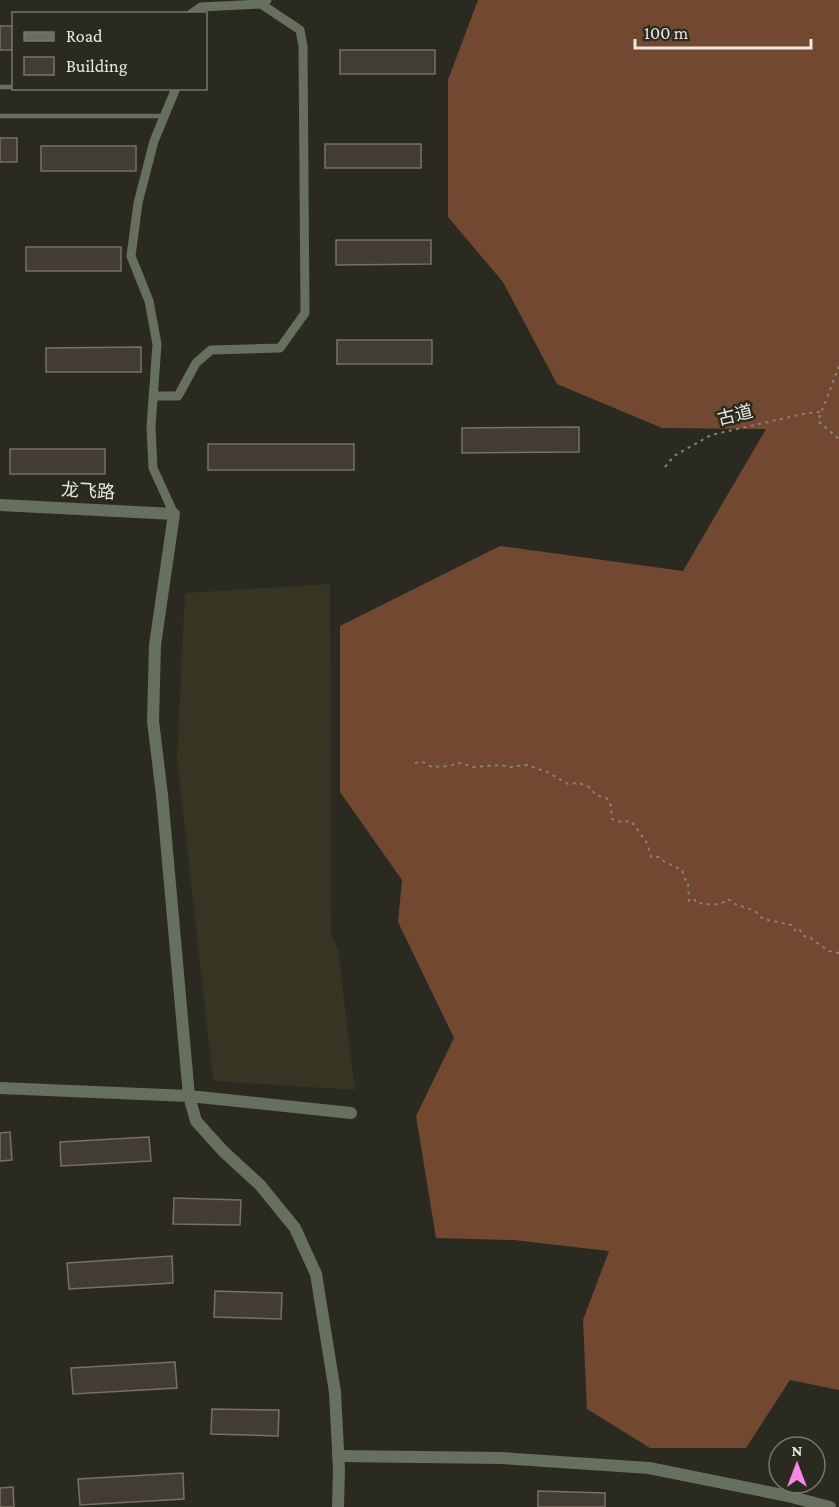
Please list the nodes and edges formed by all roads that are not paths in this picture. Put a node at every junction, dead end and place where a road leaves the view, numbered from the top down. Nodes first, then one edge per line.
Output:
1 (264, 2) edge
2 (194, 12) edge
3 (175, 90) edge
4 (0, 116) edge
5 (165, 116) junction
6 (154, 396) junction
7 (0, 504) edge
8 (174, 514) junction
9 (0, 1088) edge
10 (189, 1096) junction
11 (351, 1113) dead end
12 (338, 1456) junction
13 (338, 1507) edge
14 (830, 1507) edge

1 - 2 street
1 - 6 street
3 - 5 street
4 - 5 lane
5 - 6 street
6 - 8 street
7 - 8 street, 龙飞路
8 - 10 street
9 - 10 street
10 - 11 street
10 - 12 street
12 - 13 street
12 - 14 street

